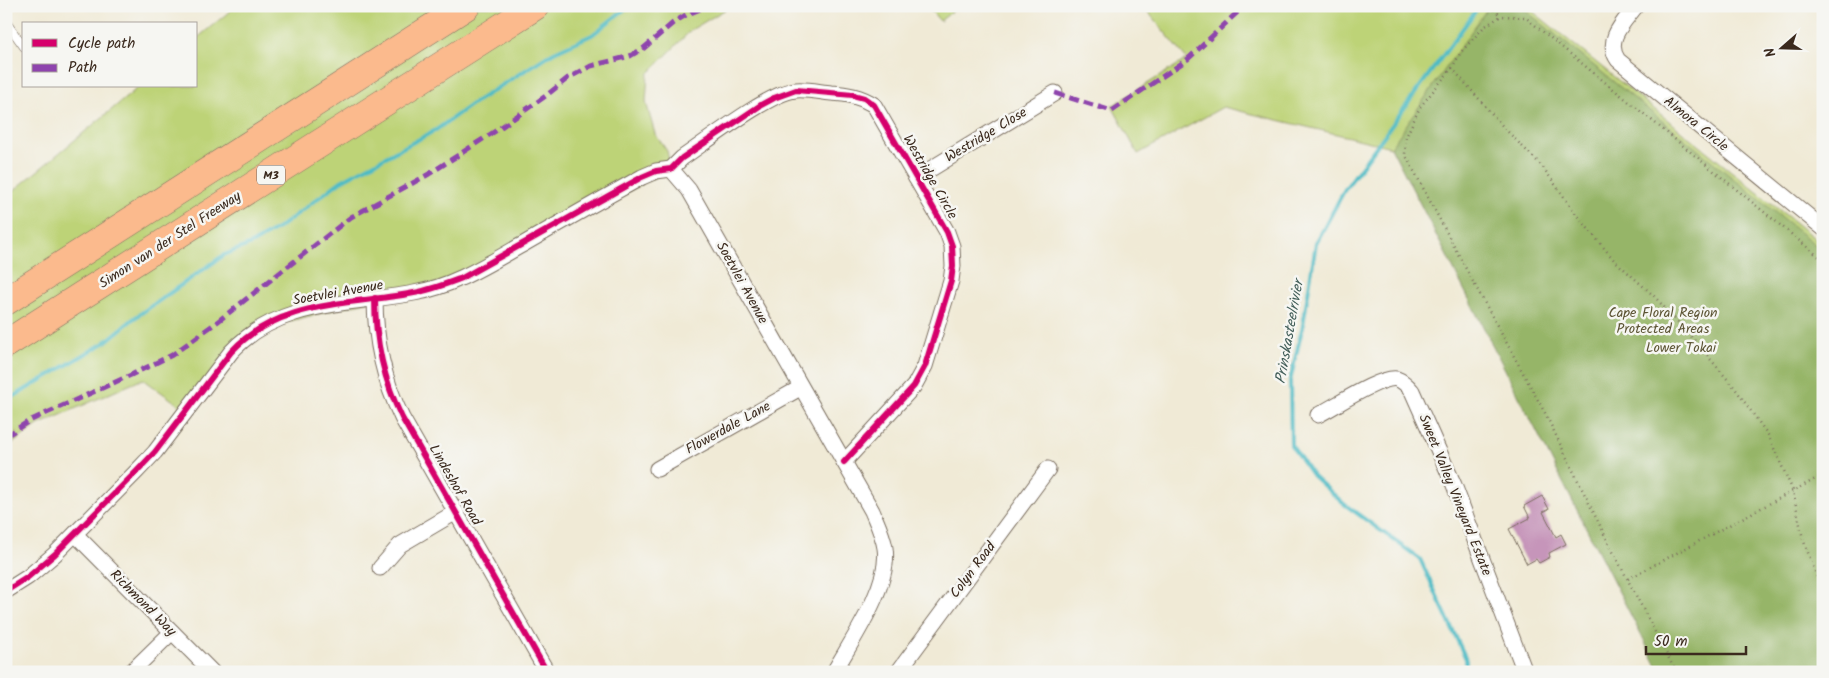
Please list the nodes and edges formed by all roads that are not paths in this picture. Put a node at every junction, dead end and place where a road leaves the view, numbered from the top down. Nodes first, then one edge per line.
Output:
1 (466, 6) edge
2 (535, 6) edge
3 (1636, 6) edge
4 (6, 22) edge
5 (22, 43) edge
6 (1055, 93) dead end
7 (670, 169) junction
8 (916, 178) junction
9 (1823, 228) edge
10 (375, 298) junction
11 (6, 301) edge
12 (6, 344) edge
13 (800, 388) junction
14 (1318, 415) dead end
15 (844, 462) junction
16 (656, 469) dead end
17 (1048, 469) dead end
18 (456, 512) junction
19 (75, 534) junction
20 (380, 568) dead end
21 (6, 591) edge
22 (172, 632) junction
23 (902, 667) edge
24 (131, 672) edge
25 (212, 672) edge
26 (547, 672) edge
27 (834, 672) edge
28 (920, 672) edge
29 (1525, 672) edge

1 - 11 highway
2 - 12 highway, Simon van der Stel Freeway / M3
3 - 9 street, Almora Circle
4 - 5 lane
6 - 8 street, Westridge Close
7 - 8 street, Westridge Circle
7 - 10 street, Soetvlei Avenue
7 - 13 street, Soetvlei Avenue
8 - 15 street, Westridge Circle
10 - 18 street, Lindeshof Road
10 - 19 street, Soetvlei Avenue
13 - 15 street, Soetvlei Avenue
13 - 16 street, Flowerdale Lane
14 - 29 street, Sweet Valley Vineyard Estate
15 - 27 street, Soetvlei Avenue
17 - 23 street, Colyn Road
18 - 20 street
18 - 26 street, Lindeshof Road
19 - 21 street, Soetvlei Avenue
19 - 22 street, Richmond Way
22 - 24 street
22 - 25 street, Richmond Way
23 - 28 lane

